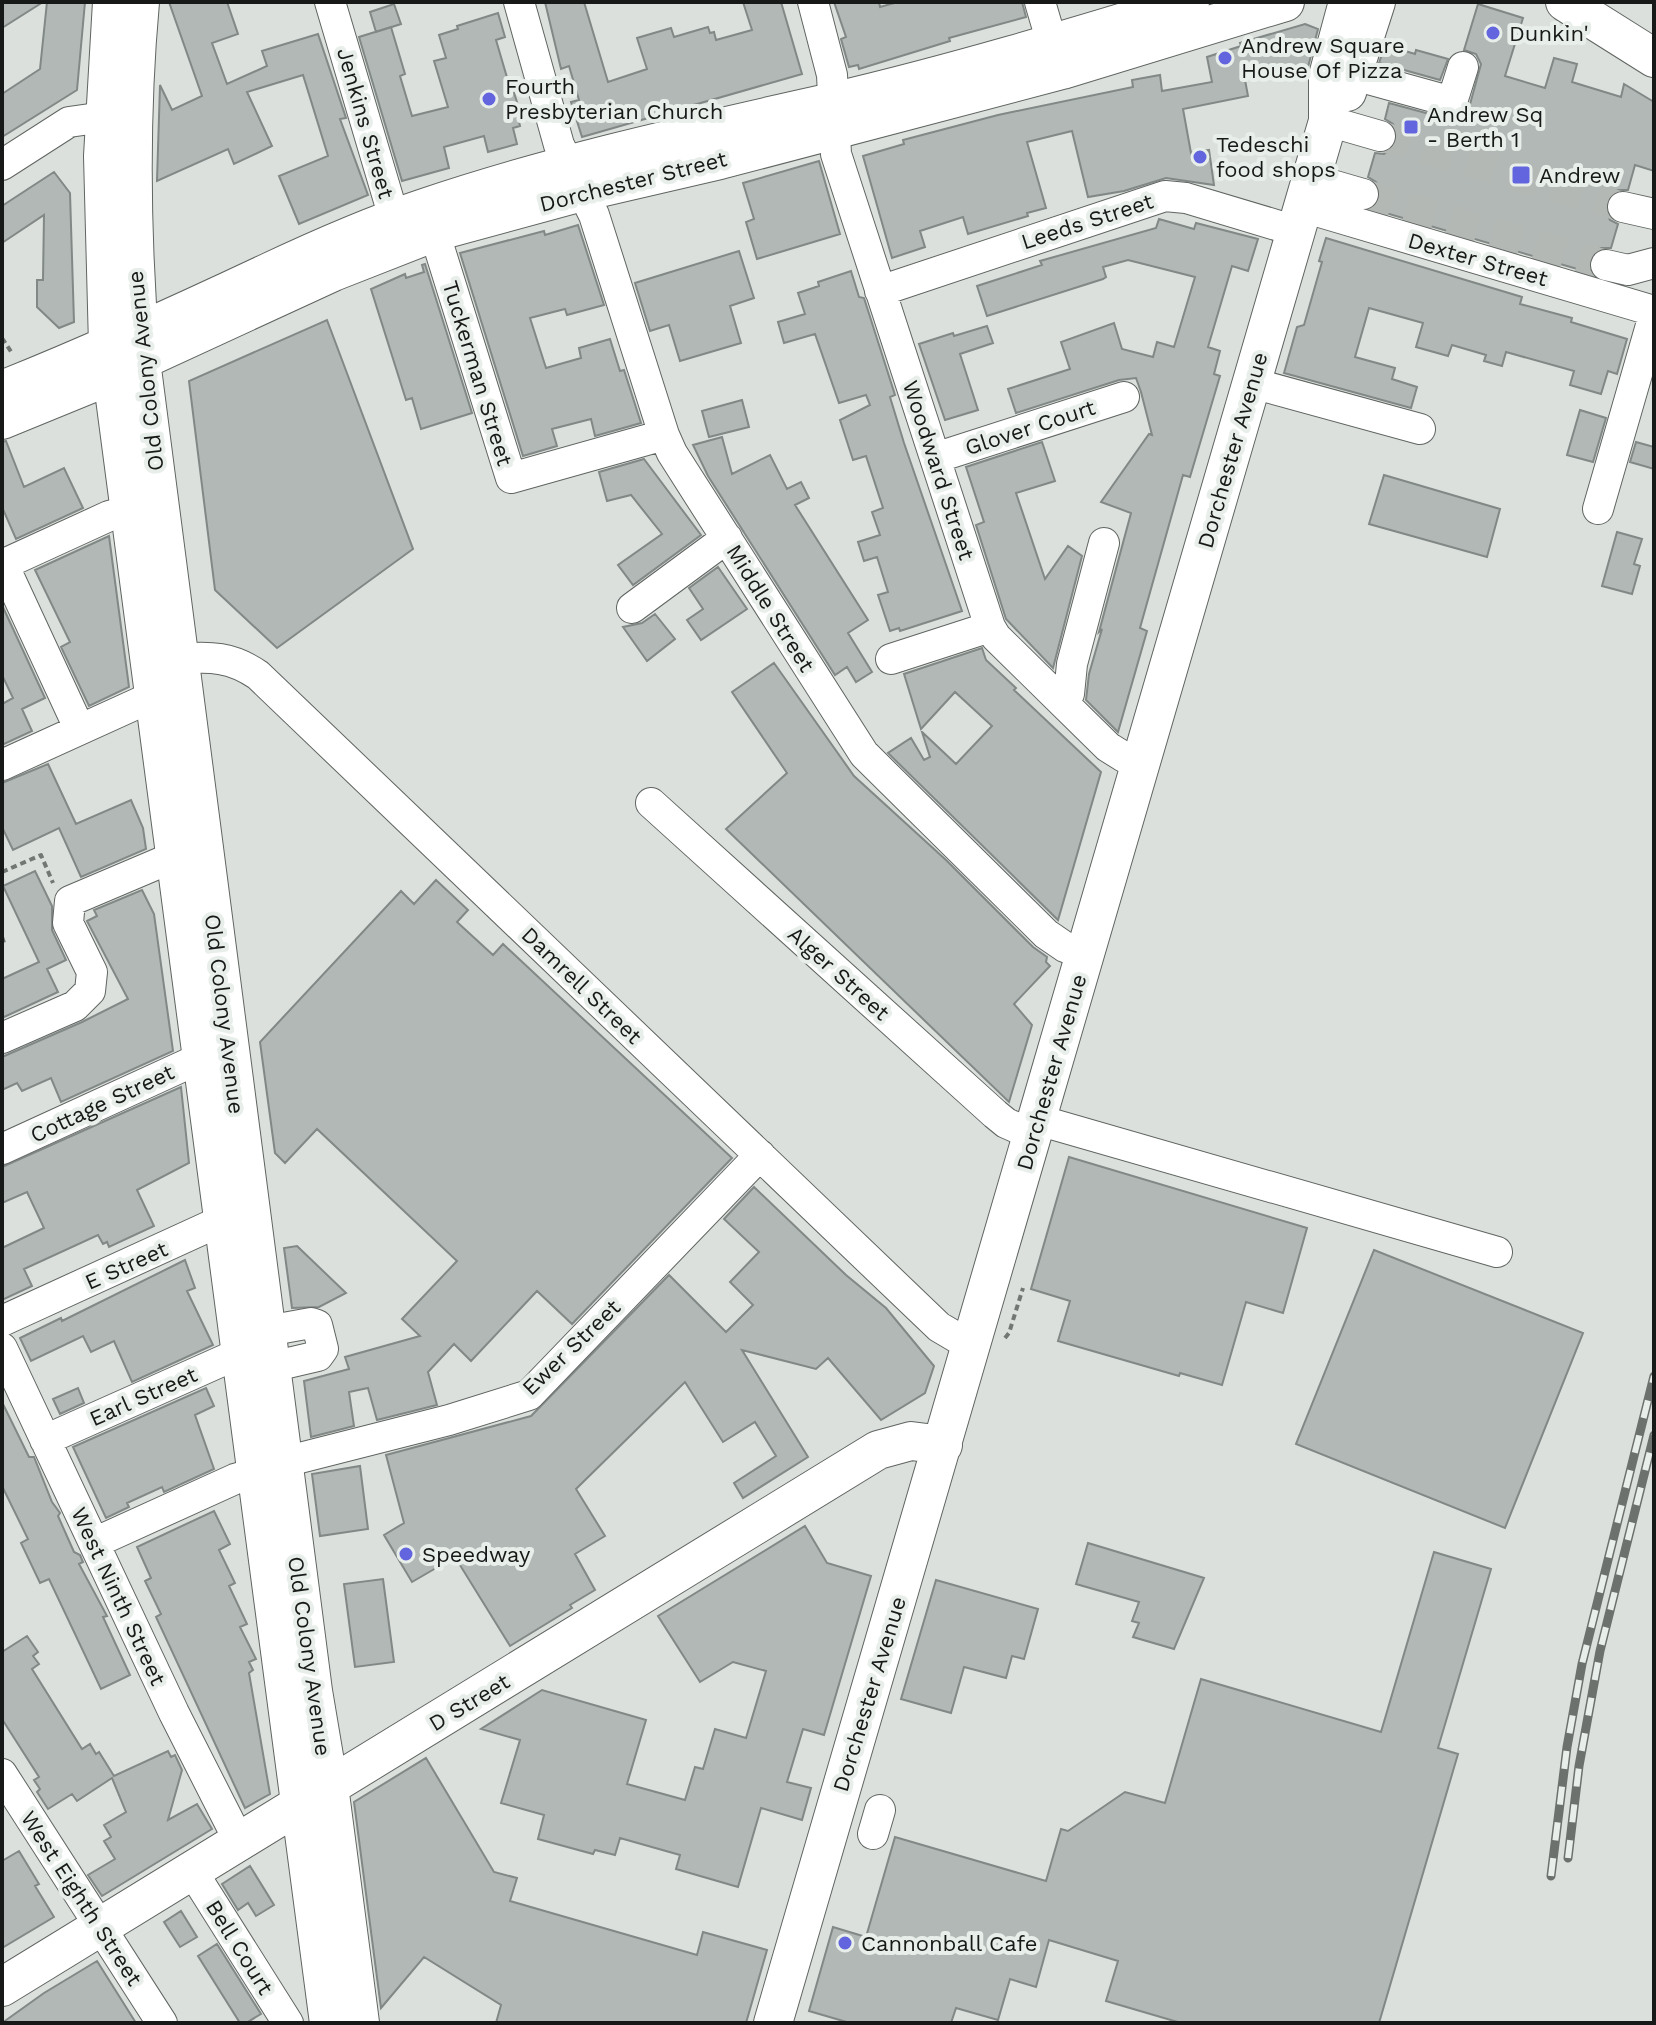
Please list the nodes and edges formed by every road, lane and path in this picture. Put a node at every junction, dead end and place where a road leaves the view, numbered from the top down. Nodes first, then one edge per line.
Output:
1 (112, 2) edge
2 (140, 2) edge
3 (330, 2) edge
4 (519, 2) edge
5 (813, 2) edge
6 (1040, 2) edge
7 (1190, 2) edge
8 (1285, 2) edge
9 (1348, 2) edge
10 (1376, 2) edge
11 (1565, 2) edge
12 (1052, 43) junction
13 (1654, 58) edge
14 (1463, 67) dead end
15 (1354, 75) junction
16 (835, 116) junction
17 (104, 117) junction
18 (1328, 121) junction
19 (1380, 136) tunnel mouth
20 (2, 165) edge
21 (576, 179) junction
22 (1363, 194) tunnel mouth
23 (1303, 206) junction
24 (1623, 207) tunnel mouth
25 (1654, 214) edge
26 (414, 225) junction
27 (1654, 263) edge
28 (1606, 265) tunnel mouth
29 (880, 291) junction
30 (1654, 313) edge
31 (2, 338) edge
32 (125, 353) junction
33 (9, 374) edge
34 (1252, 383) junction
35 (1643, 392) edge
36 (1124, 397) dead end
37 (2, 420) edge
38 (1420, 429) dead end
39 (664, 435) junction
40 (935, 458) junction
41 (1598, 509) dead end
42 (132, 510) junction
43 (727, 538) junction
44 (1104, 543) dead end
45 (2, 564) edge
46 (632, 608) dead end
47 (990, 627) junction
48 (179, 659) junction
49 (891, 659) dead end
50 (156, 695) junction
51 (1063, 702) junction
52 (79, 728) junction
53 (1141, 763) junction
54 (2, 765) edge
55 (651, 803) dead end
56 (176, 856) junction
57 (2, 872) edge
58 (69, 912) junction
59 (2, 937) edge
60 (2, 944) edge
61 (1086, 955) junction
62 (2, 1038) edge
63 (203, 1057) junction
64 (1035, 1127) junction
65 (2, 1149) edge
66 (760, 1155) junction
67 (237, 1218) junction
68 (1497, 1252) dead end
69 (2, 1321) edge
70 (973, 1343) junction
71 (2, 1348) edge
72 (259, 1350) junction
73 (45, 1440) junction
74 (943, 1445) junction
75 (270, 1468) junction
76 (94, 1543) junction
77 (2, 1774) edge
78 (314, 1795) junction
79 (239, 1841) junction
80 (192, 1871) junction
81 (99, 1927) junction
82 (2, 1987) edge
83 (162, 2023) edge
84 (288, 2023) edge
85 (329, 2023) edge
86 (360, 2023) edge
87 (773, 2023) edge

1 - 17 main road, Old Colony Avenue
2 - 32 main road, Old Colony Avenue
3 - 26 street, Jenkins Street
4 - 21 street, Middle Street
5 - 16 street, Woodward Street
6 - 12 street
7 - 12 main road, Dorchester Street
8 - 16 main road, Dorchester Street
9 - 18 main road, Dorchester Avenue
10 - 15 main road, Dorchester Avenue
11 - 13 main road
12 - 16 main road, Dorchester Street
14 - 15 street
15 - 18 main road, Dorchester Avenue
16 - 21 main road, Dorchester Street
16 - 29 street, Woodward Street
17 - 20 street
17 - 32 main road, Old Colony Avenue
18 - 19 street
18 - 23 main road, Dorchester Avenue
21 - 26 main road, Dorchester Street
21 - 39 street, Middle Street
22 - 23 street
23 - 29 street, Leeds Street
23 - 30 street, Dexter Street
23 - 34 main road, Dorchester Avenue
24 - 25 street
26 - 32 main road, Dorchester Street
26 - 39 street, Tuckerman Street
27 - 28 street
29 - 40 street, Woodward Street
30 - 35 street
31 - 33 path
32 - 33 main road, Dorchester Street
32 - 37 main road, Dorchester Street
32 - 42 main road, Old Colony Avenue
32 - 48 main road, Old Colony Avenue
34 - 38 street
34 - 53 main road, Dorchester Avenue
35 - 41 street
36 - 40 street, Glover Court
39 - 43 street, Middle Street
40 - 47 street, Woodward Street
42 - 45 street
42 - 50 main road, Old Colony Avenue
43 - 46 street
43 - 61 street, Middle Street
44 - 51 street
45 - 52 street
47 - 49 street
47 - 51 street, Woodward Street
48 - 66 street, Damrell Street
48 - 67 main road, Old Colony Avenue
50 - 52 street
50 - 56 main road, Old Colony Avenue
51 - 53 street, Woodward Street
52 - 54 street
53 - 61 main road, Dorchester Avenue
55 - 64 street, Alger Street
56 - 58 street
56 - 63 main road, Old Colony Avenue
57 - 58 path
58 - 62 street
59 - 60 path
61 - 64 main road, Dorchester Avenue
63 - 65 street, Cottage Street
63 - 67 main road, Old Colony Avenue
64 - 68 street, Alger Street
64 - 70 main road, Dorchester Avenue
66 - 70 street, Damrell Street
66 - 75 street, Ewer Street
67 - 69 street, E Street
67 - 72 main road, Old Colony Avenue
70 - 74 main road, Dorchester Avenue
71 - 73 street, West Ninth Street
72 - 73 street, Earl Street
72 - 75 main road, Old Colony Avenue
73 - 76 street, West Ninth Street
74 - 78 main road, D Street
74 - 87 main road, Dorchester Avenue
75 - 76 street, Ewer Street
75 - 78 main road, Old Colony Avenue
76 - 79 street, West Ninth Street
77 - 81 street, West Eighth Street
78 - 79 main road, D Street
78 - 85 main road, Old Colony Avenue
78 - 86 main road, Old Colony Avenue
79 - 80 main road, D Street
80 - 81 main road, D Street
80 - 84 street, Bell Court
81 - 82 main road, D Street
81 - 83 street, West Eighth Street

